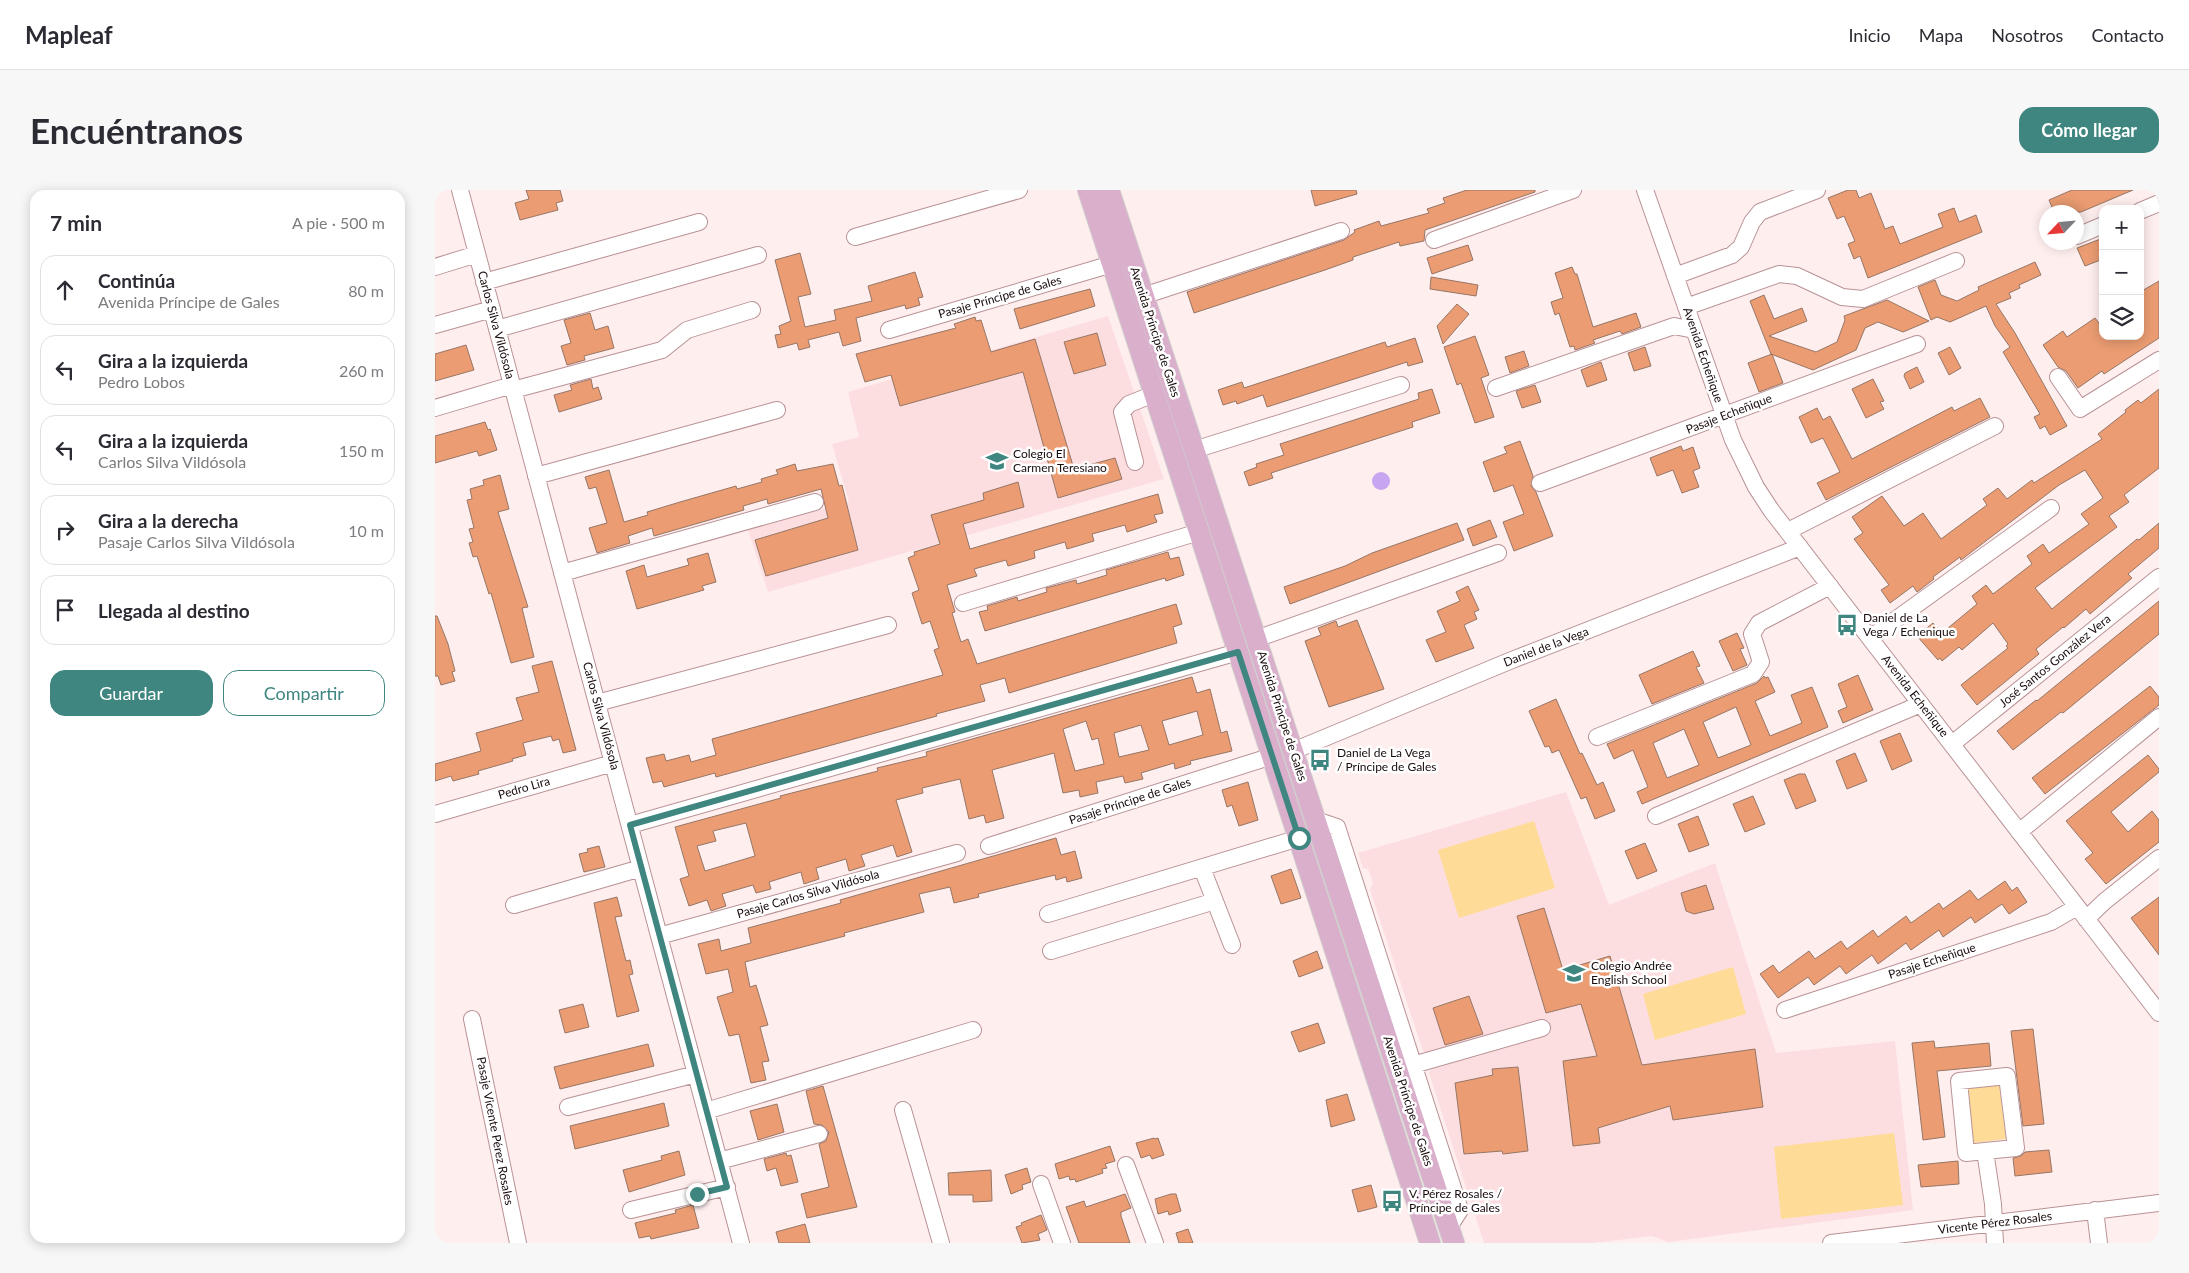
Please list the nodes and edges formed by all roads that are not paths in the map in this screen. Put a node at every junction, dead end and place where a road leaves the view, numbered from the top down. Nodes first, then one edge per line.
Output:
1 (460, 190) edge
2 (1019, 190) edge
3 (1087, 190) edge
4 (1109, 190) edge
5 (1573, 190) edge
6 (1645, 190) edge
7 (1817, 190) edge
8 (2159, 203) edge
9 (2144, 209) edge
10 (699, 222) dead end
11 (2099, 227) edge
12 (1341, 231) dead end
13 (2084, 233) edge
14 (855, 237) dead end
15 (1434, 240) dead end
16 (477, 254) junction
17 (758, 255) dead end
18 (1956, 261) dead end
19 (1112, 264) junction
20 (435, 267) edge
21 (1675, 276) junction
22 (484, 282) junction
23 (1143, 296) junction
24 (1687, 309) junction
25 (492, 310) junction
26 (752, 310) dead end
27 (435, 325) edge
28 (1673, 326) junction
29 (497, 329) junction
30 (889, 330) dead end
31 (1694, 330) junction
32 (1917, 344) dead end
33 (2159, 360) edge
34 (2058, 377) dead end
35 (1401, 385) dead end
36 (513, 388) junction
37 (1496, 388) dead end
38 (1154, 394) junction
39 (435, 408) edge
40 (777, 410) dead end
41 (1724, 415) junction
42 (1995, 426) dead end
43 (1194, 450) junction
44 (1135, 462) dead end
45 (536, 476) junction
46 (1540, 483) dead end
47 (815, 502) dead end
48 (2051, 508) dead end
49 (1788, 531) junction
50 (1199, 532) junction
51 (1800, 547) junction
52 (1498, 553) dead end
53 (562, 573) junction
54 (2159, 577) edge
55 (1830, 586) junction
56 (963, 603) dead end
57 (888, 625) dead end
58 (1870, 638) junction
59 (1256, 639) junction
60 (1238, 652) junction
61 (597, 702) junction
62 (1921, 704) junction
63 (2159, 717) edge
64 (1597, 737) dead end
65 (1952, 744) junction
66 (1293, 751) junction
67 (1272, 756) junction
68 (613, 763) junction
69 (435, 814) edge
70 (1656, 816) dead end
71 (1316, 820) junction
72 (630, 825) junction
73 (2019, 832) junction
74 (1299, 838) junction
75 (989, 846) dead end
76 (957, 852) dead end
77 (2159, 858) edge
78 (641, 868) junction
79 (1202, 868) junction
80 (1215, 901) junction
81 (514, 905) dead end
82 (2082, 913) junction
83 (1048, 914) dead end
84 (659, 936) junction
85 (1232, 945) dead end
86 (1051, 951) dead end
87 (1785, 1010) dead end
88 (2159, 1013) edge
89 (472, 1019) dead end
90 (1542, 1028) dead end
91 (973, 1030) dead end
92 (1413, 1065) junction
93 (696, 1074) junction
94 (568, 1107) dead end
95 (903, 1110) dead end
96 (706, 1111) junction
97 (819, 1134) dead end
98 (1985, 1151) junction
99 (719, 1161) junction
100 (1126, 1165) dead end
101 (1041, 1184) dead end
102 (727, 1187) junction
103 (2159, 1203) edge
104 (631, 1210) dead end
105 (2095, 1210) junction
106 (1993, 1223) junction
107 (1452, 1235) edge
108 (517, 1243) edge
109 (741, 1243) edge
110 (941, 1243) edge
111 (1063, 1243) edge
112 (1155, 1243) edge
113 (1430, 1243) edge
114 (1831, 1243) edge
115 (1995, 1243) edge
116 (2099, 1243) edge

1 - 16 street, Carlos Silva Vildósola
2 - 14 street
3 - 19 main road, Avenida Príncipe de Gales
4 - 23 main road, Avenida Príncipe de Gales
5 - 15 street
6 - 21 street, Avenida Echeñique
7 - 21 street
8 - 9 street
10 - 22 street
11 - 13 street
12 - 23 street
16 - 20 street
16 - 22 street, Carlos Silva Vildósola
17 - 29 street
18 - 24 street
19 - 30 street, Pasaje Príncipe de Gales
19 - 38 main road, Avenida Príncipe de Gales
21 - 24 street, Avenida Echeñique
22 - 25 street, Carlos Silva Vildósola
23 - 43 main road, Avenida Príncipe de Gales
24 - 28 street
24 - 31 street, Avenida Echeñique
25 - 27 street
25 - 29 street, Carlos Silva Vildósola
26 - 36 street
28 - 31 street
28 - 37 street
29 - 36 street, Carlos Silva Vildósola
31 - 41 street, Avenida Echeñique
32 - 41 street, Pasaje Echeñique
33 - 34 street
35 - 43 street
36 - 39 street
36 - 45 street, Carlos Silva Vildósola
38 - 44 street
38 - 50 main road, Avenida Príncipe de Gales
40 - 45 street
41 - 46 street, Pasaje Echeñique
41 - 49 street, Avenida Echeñique
42 - 49 street
43 - 59 main road, Avenida Príncipe de Gales
45 - 53 street, Carlos Silva Vildósola
47 - 53 street
48 - 58 street
49 - 51 street, Avenida Echeñique
50 - 56 street
50 - 60 main road, Avenida Príncipe de Gales
51 - 55 street, Avenida Echeñique
51 - 66 street, Daniel de la Vega
52 - 59 street
53 - 61 street, Carlos Silva Vildósola
54 - 65 street, José Santos González Vera
55 - 58 street, Avenida Echeñique
55 - 64 street
57 - 61 street
58 - 62 street, Avenida Echeñique
59 - 66 main road, Avenida Príncipe de Gales
60 - 67 main road, Avenida Príncipe de Gales
60 - 72 street
61 - 68 street, Carlos Silva Vildósola
62 - 65 street, Avenida Echeñique
62 - 70 street
63 - 73 street
65 - 73 street, Avenida Echeñique
66 - 71 main road, Avenida Príncipe de Gales
67 - 74 main road, Avenida Príncipe de Gales
67 - 75 street, Pasaje Príncipe de Gales
68 - 69 street, Pedro Lira
68 - 72 street, Carlos Silva Vildósola
71 - 92 street
71 - 107 main road, Avenida Príncipe de Gales
72 - 78 street, Carlos Silva Vildósola
73 - 82 street, Avenida Echeñique
74 - 79 street
74 - 113 main road, Avenida Príncipe de Gales
76 - 84 street, Pasaje Carlos Silva Vildósola
77 - 82 street, Pasaje Echeñique
78 - 81 street
78 - 84 street, Carlos Silva Vildósola
79 - 80 street
79 - 83 street
80 - 85 street
80 - 86 street
82 - 87 street, Pasaje Echeñique
82 - 88 street, Avenida Echeñique
84 - 93 street, Carlos Silva Vildósola
89 - 108 street, Pasaje Vicente Pérez Rosales
90 - 92 street
91 - 96 street
92 - 107 street
93 - 94 street
93 - 96 street, Carlos Silva Vildósola
95 - 110 street
96 - 99 street, Carlos Silva Vildósola
97 - 99 street
98 - 98 street
98 - 106 street
99 - 102 street, Carlos Silva Vildósola
100 - 112 street
101 - 111 street
102 - 104 street
102 - 109 street, Carlos Silva Vildósola
103 - 105 street, Vicente Pérez Rosales
105 - 106 street, Vicente Pérez Rosales
105 - 116 street
106 - 114 street, Vicente Pérez Rosales
106 - 115 street

